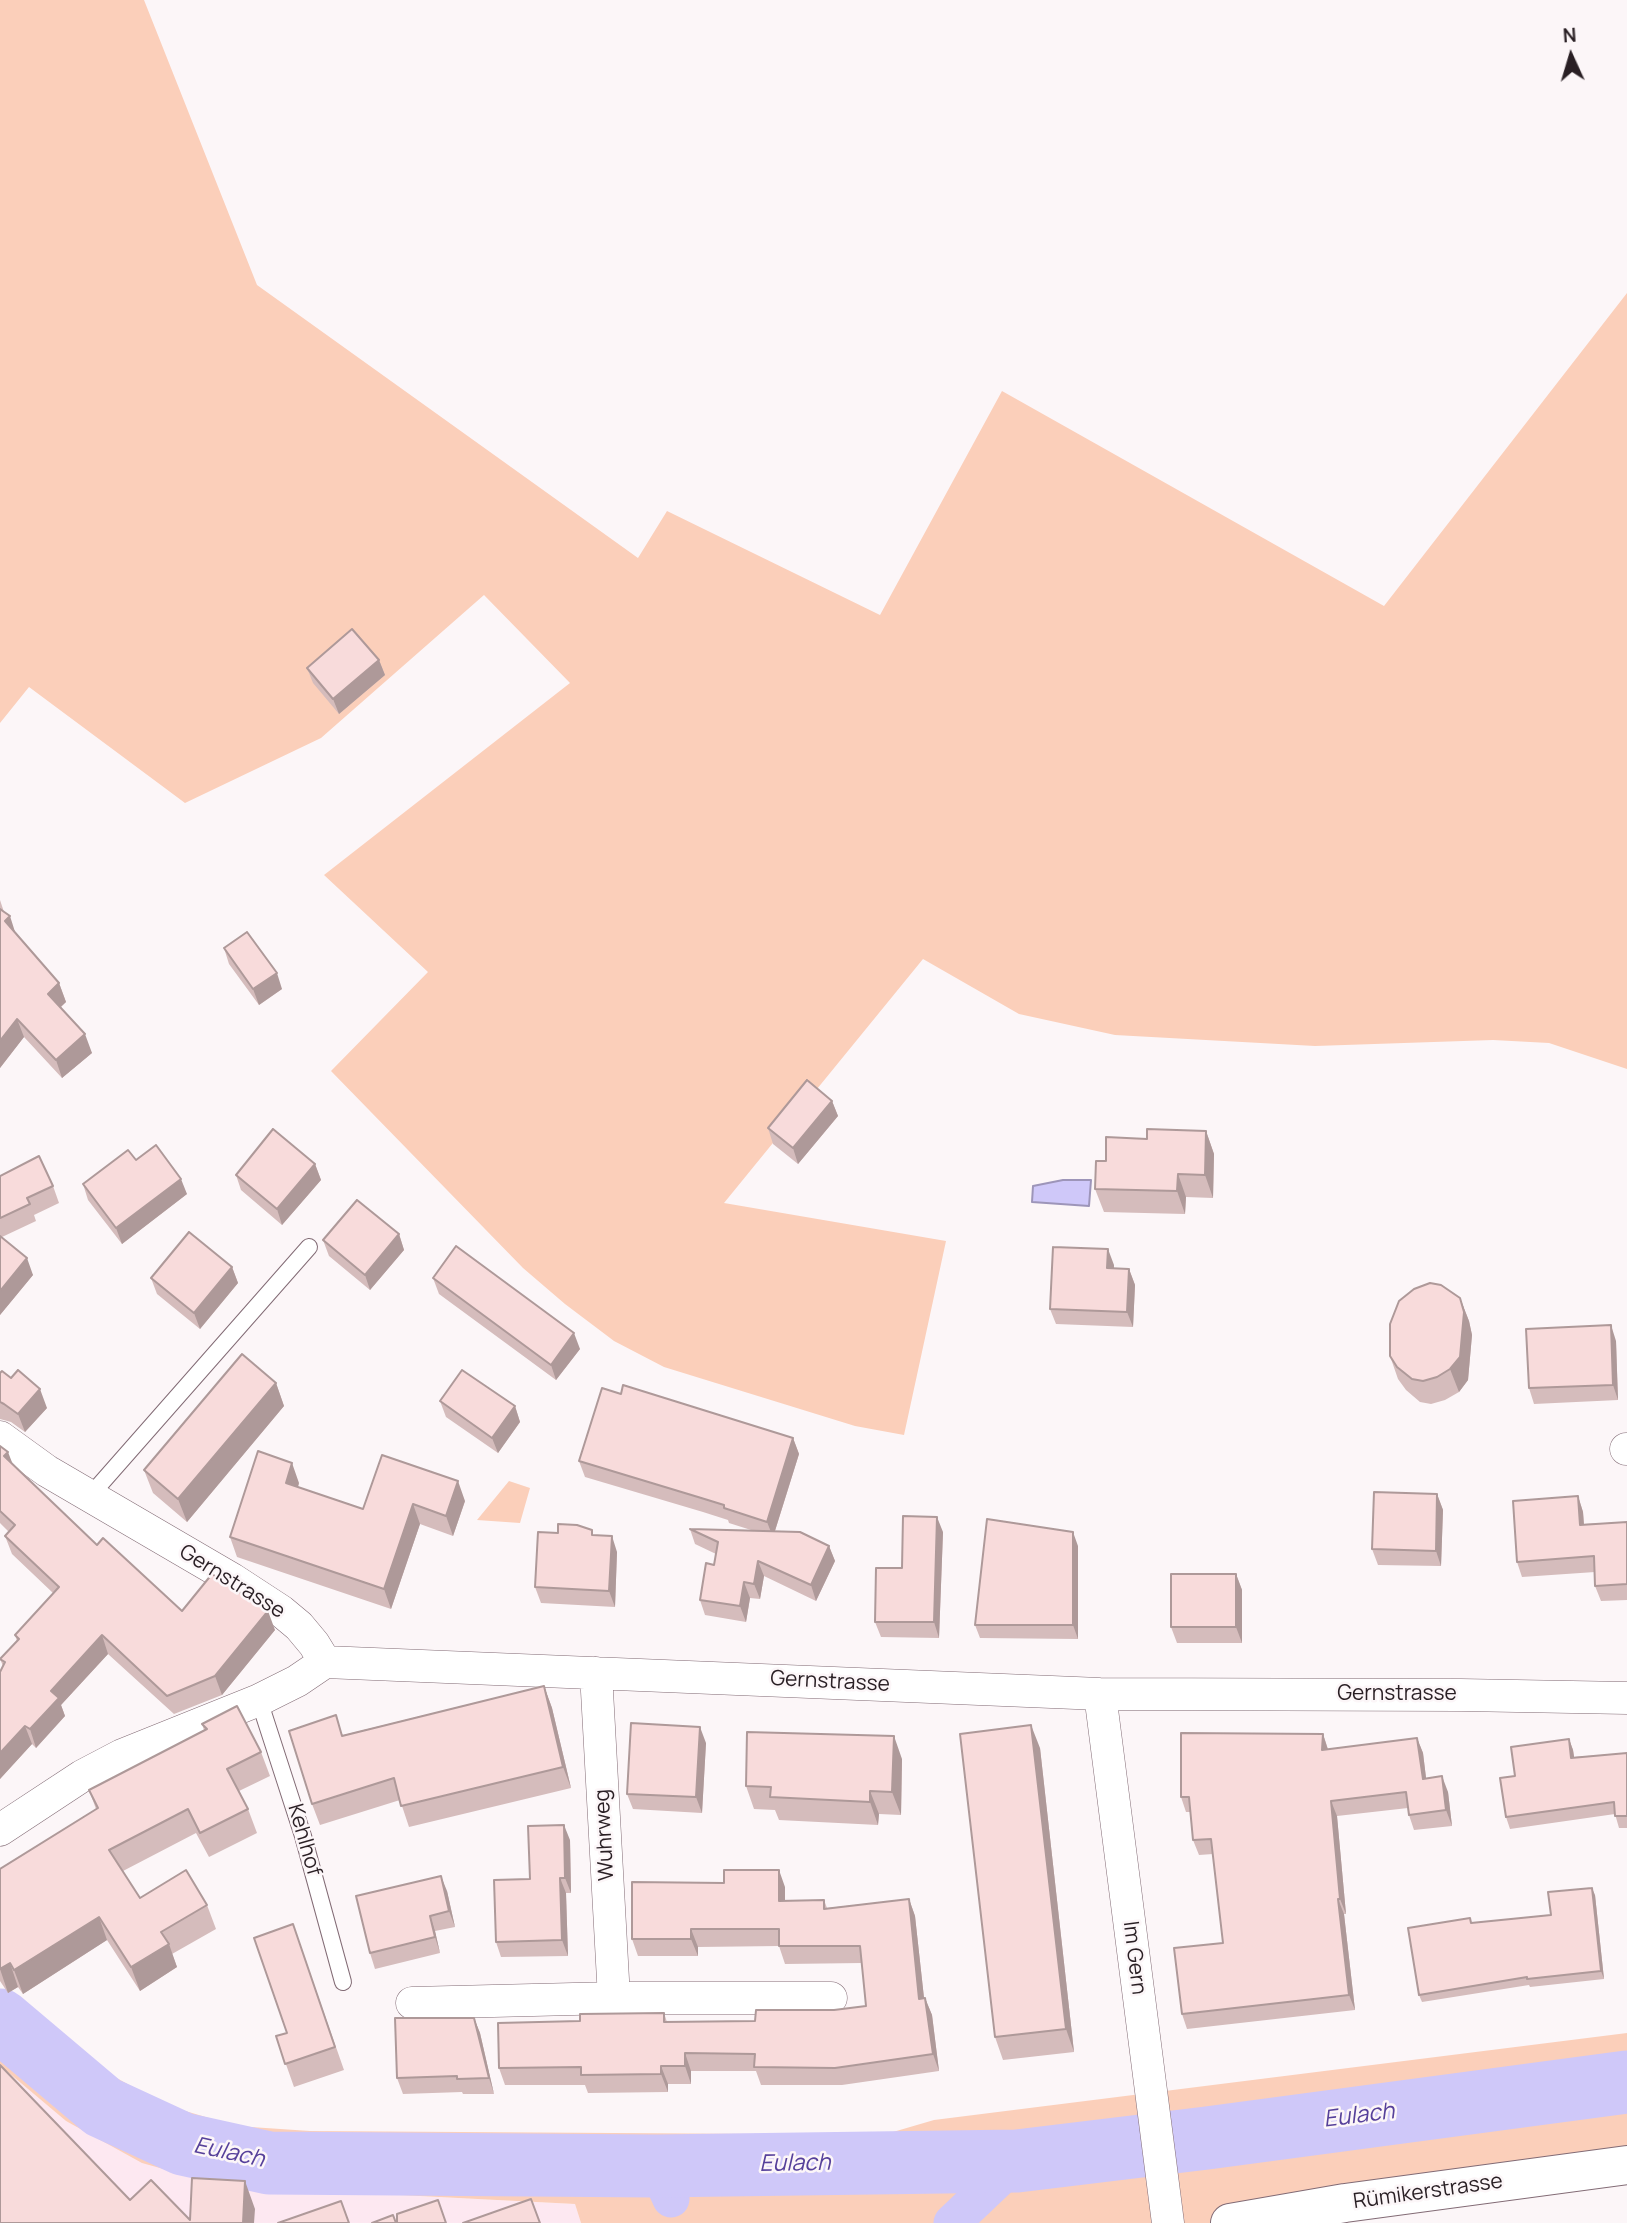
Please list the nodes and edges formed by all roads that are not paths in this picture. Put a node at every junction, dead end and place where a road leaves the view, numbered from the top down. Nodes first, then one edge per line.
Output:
1 (309, 1247) dead end
2 (0, 1437) edge
3 (89, 1497) junction
4 (325, 1662) junction
5 (596, 1673) junction
6 (1100, 1694) junction
7 (1627, 1698) edge
8 (259, 1700) junction
9 (0, 1830) edge
10 (343, 1982) dead end
11 (614, 1998) junction
12 (831, 1998) dead end
13 (412, 2003) dead end
14 (1627, 2165) edge
15 (1168, 2223) edge
16 (1230, 2223) edge

1 - 3 lane
2 - 3 street, Gernstrasse
3 - 4 street, Gernstrasse
4 - 5 street, Gernstrasse
4 - 8 street
5 - 6 street, Gernstrasse
5 - 11 street, Wuhrweg
6 - 7 street, Gernstrasse
6 - 15 street, Im Gern
8 - 9 street
8 - 10 lane, Kehlhof
11 - 12 street
11 - 13 street
14 - 16 main road, Rümikerstrasse

